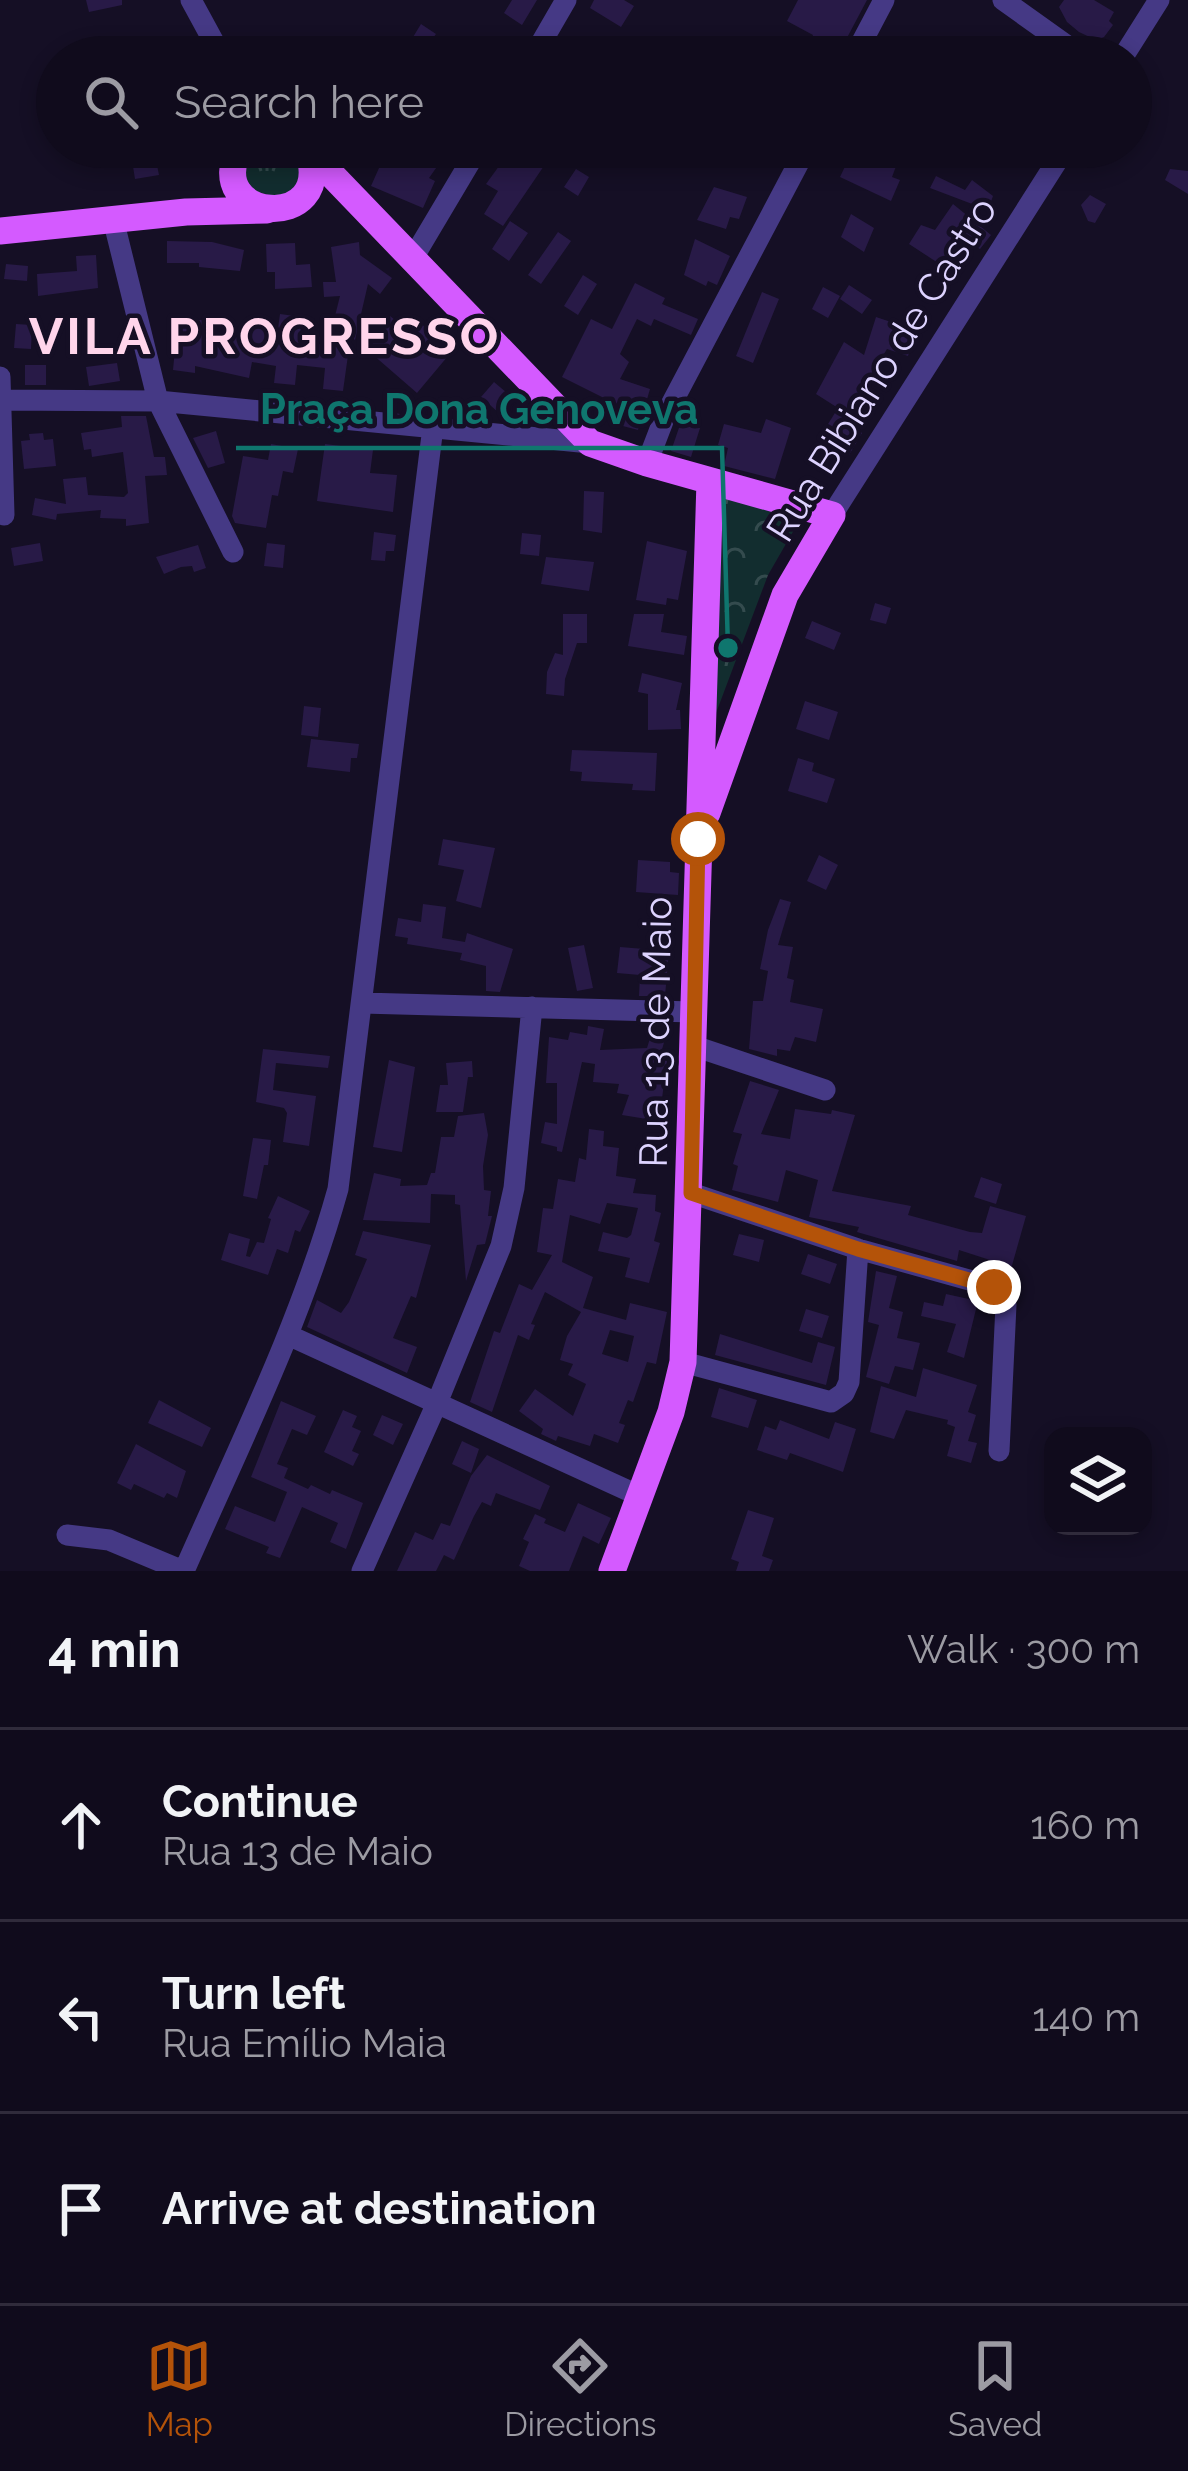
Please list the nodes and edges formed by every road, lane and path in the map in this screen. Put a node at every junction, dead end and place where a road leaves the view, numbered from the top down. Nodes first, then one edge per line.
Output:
1 (191, 0) edge
2 (566, 0) edge
3 (884, 0) edge
4 (1003, 0) edge
5 (1160, 0) edge
6 (210, 36) edge
7 (545, 36) edge
8 (865, 36) edge
9 (1054, 36) edge
10 (1137, 36) edge
11 (228, 168) edge
12 (237, 168) edge
13 (311, 168) edge
14 (325, 168) edge
15 (467, 168) edge
16 (795, 168) edge
17 (1053, 168) edge
18 (358, 203) junction
19 (279, 208) junction
20 (186, 212) junction
21 (113, 219) junction
22 (0, 230) edge
23 (413, 258) junction
24 (0, 377) edge
25 (1, 400) edge
26 (158, 401) junction
27 (433, 427) junction
28 (590, 442) junction
29 (647, 463) junction
30 (710, 482) junction
31 (4, 515) dead end
32 (832, 515) junction
33 (233, 552) dead end
34 (698, 839) junction
35 (362, 1003) junction
36 (532, 1007) junction
37 (693, 1012) junction
38 (694, 1046) junction
39 (825, 1090) dead end
40 (691, 1193) junction
41 (858, 1249) junction
42 (288, 1335) junction
43 (683, 1362) junction
44 (437, 1403) junction
45 (999, 1451) dead end
46 (642, 1497) junction
47 (67, 1535) dead end
48 (183, 1571) edge
49 (362, 1571) edge
50 (612, 1571) edge

1 - 6 street
2 - 7 street
3 - 8 street
4 - 9 street
5 - 10 street
11 - 20 main road
12 - 19 main road
13 - 19 main road
14 - 18 main road
15 - 23 street
16 - 29 street
17 - 32 street, Rua Bibiano de Castro
18 - 19 main road
18 - 23 main road
19 - 20 main road
20 - 21 main road
21 - 22 main road
21 - 26 street
23 - 28 main road
24 - 25 street
25 - 26 street
25 - 31 street
26 - 27 street
26 - 33 street
27 - 28 street
27 - 35 street
28 - 29 main road
29 - 30 main road
30 - 32 main road
30 - 34 main road, Rua 13 de Maio
32 - 34 main road, Rua Bibiano de Castro
34 - 37 main road, Rua 13 de Maio
35 - 36 street
35 - 42 street
36 - 37 street
36 - 44 street
37 - 38 main road, Rua 13 de Maio
38 - 39 street
38 - 40 main road, Rua 13 de Maio
40 - 41 street
40 - 43 main road, Rua 13 de Maio
41 - 43 street
41 - 45 street
42 - 44 street
42 - 48 street
43 - 46 main road, Rua 13 de Maio
44 - 46 street
44 - 49 street
46 - 50 main road, Rua 13 de Maio
47 - 48 street

